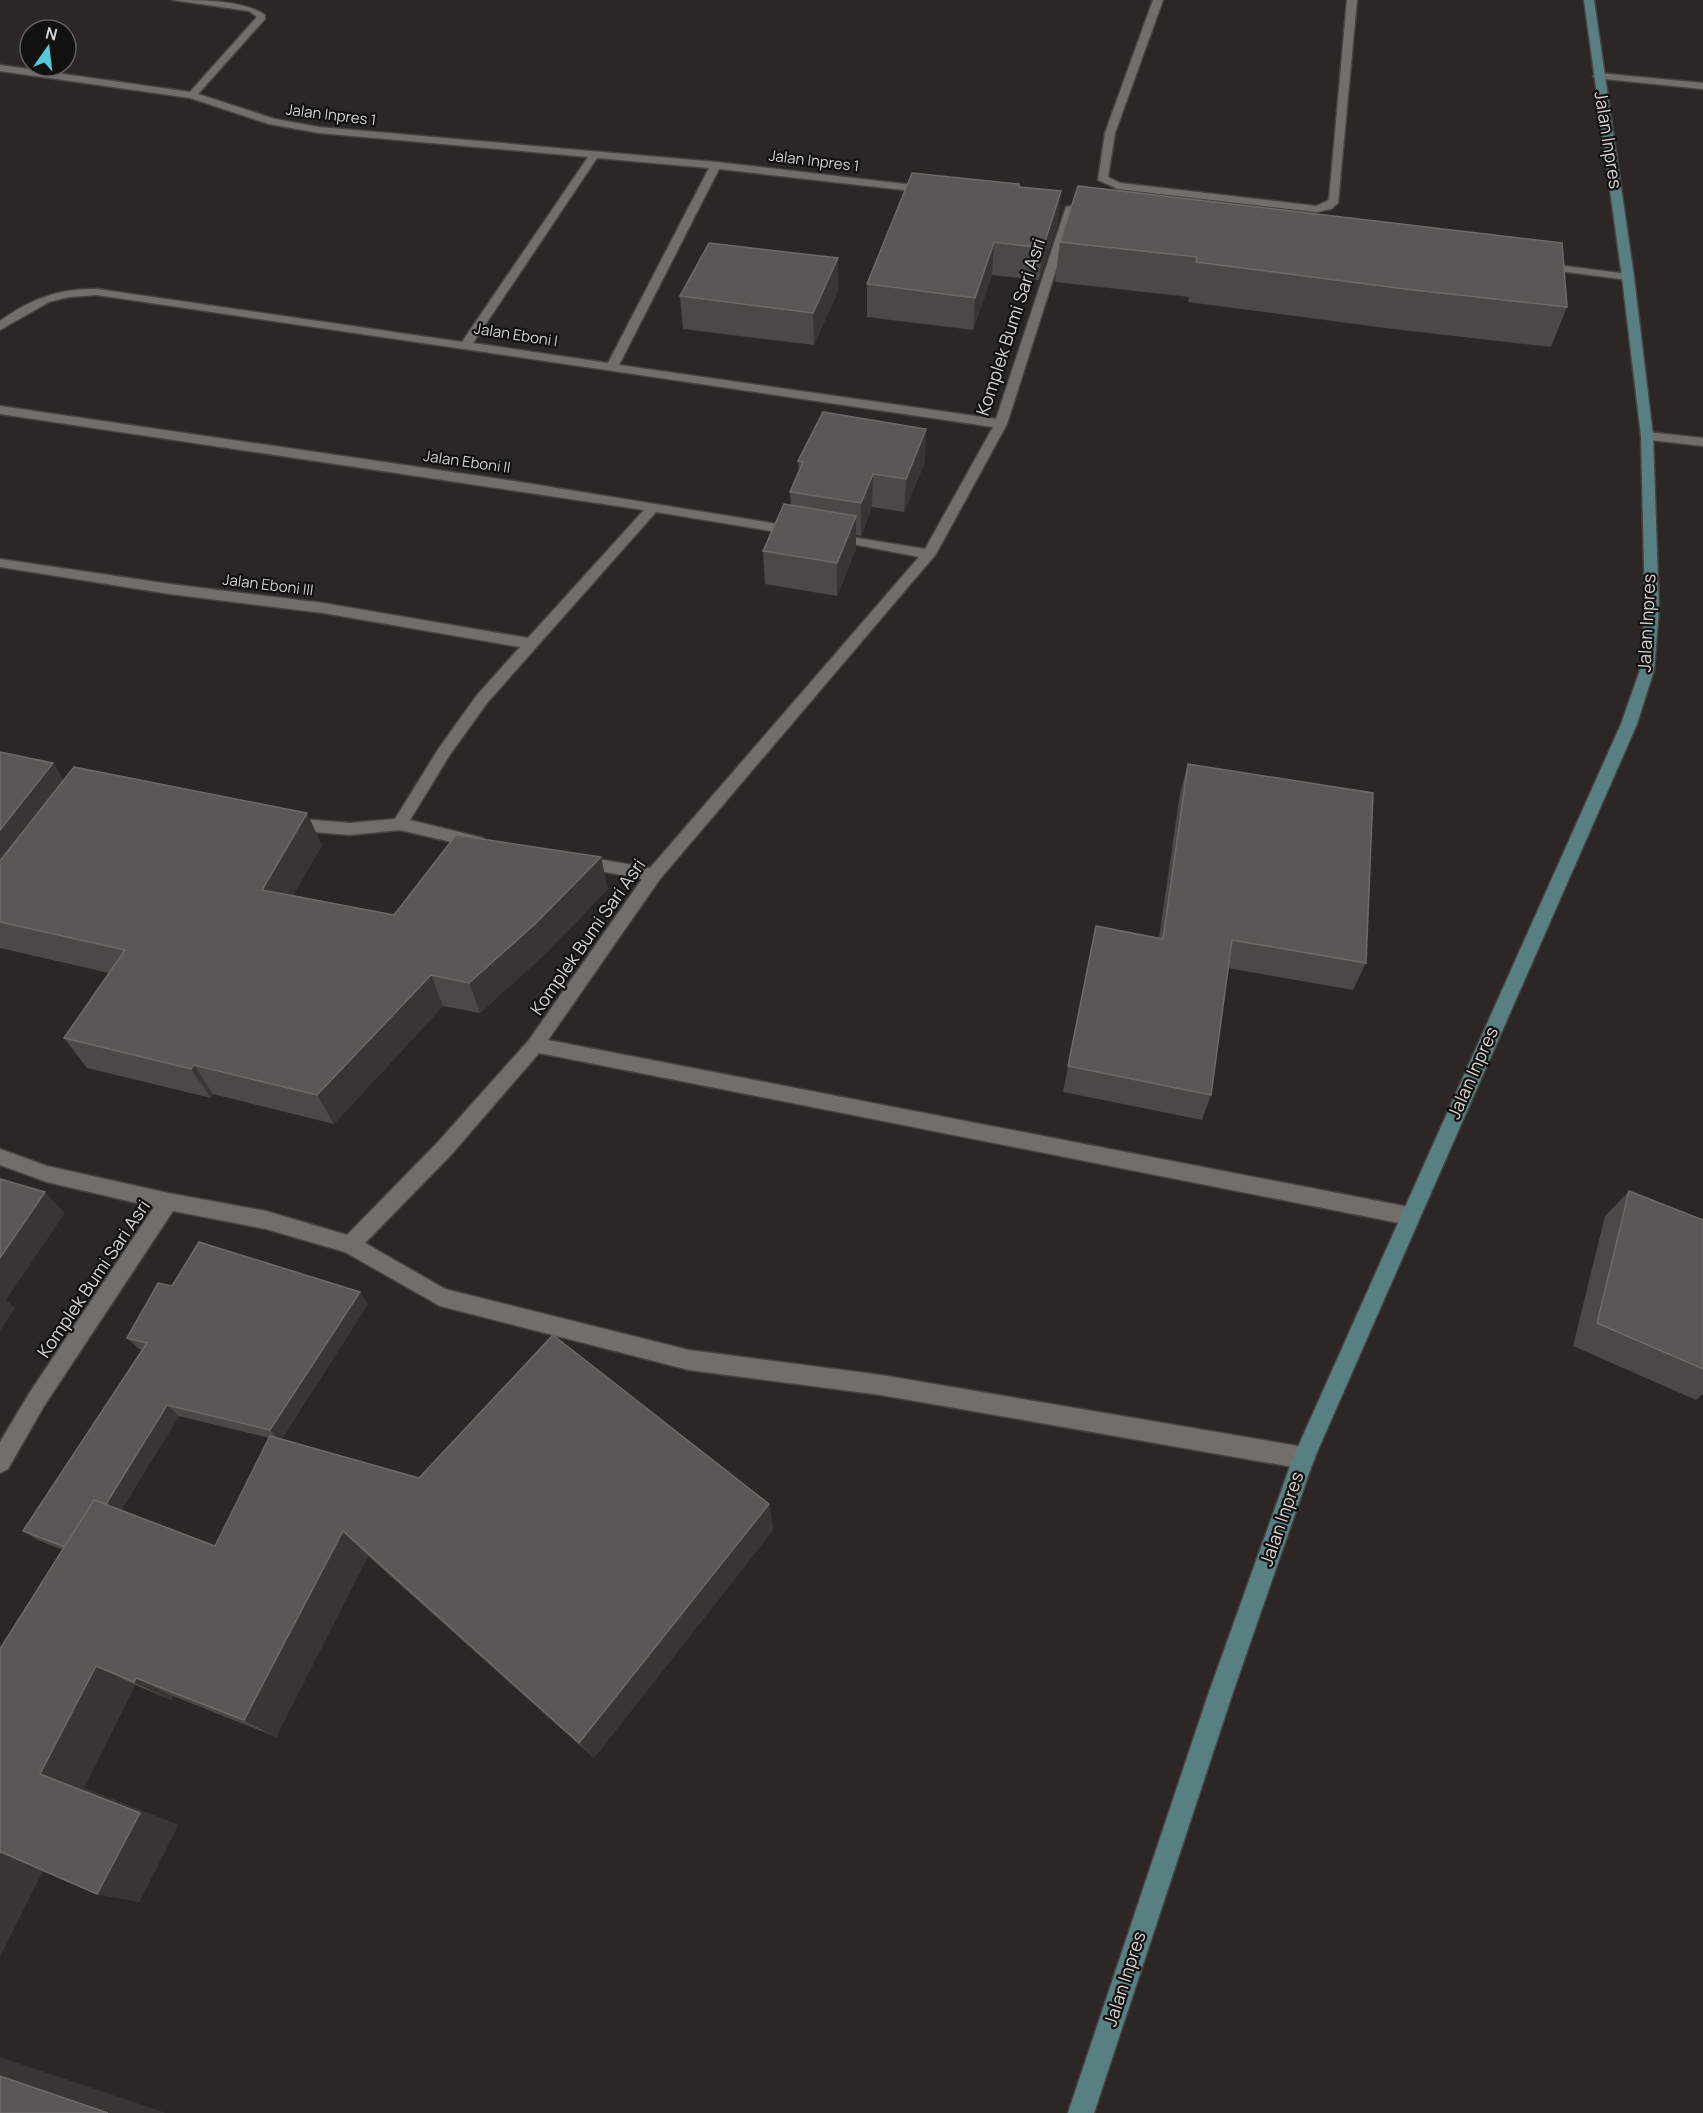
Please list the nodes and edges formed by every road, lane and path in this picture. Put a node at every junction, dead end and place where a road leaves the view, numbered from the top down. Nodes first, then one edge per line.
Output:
1 (178, 0) edge
2 (1158, 0) edge
3 (1352, 0) edge
4 (1589, 0) edge
5 (0, 68) edge
6 (1598, 76) junction
7 (1703, 86) edge
8 (192, 95) junction
9 (594, 155) junction
10 (716, 165) junction
11 (941, 191) edge
12 (1071, 207) edge
13 (1534, 265) edge
14 (1628, 277) junction
15 (0, 326) edge
16 (465, 344) junction
17 (612, 366) junction
18 (0, 410) edge
19 (1001, 424) junction
20 (1647, 436) junction
21 (1703, 442) edge
22 (653, 508) junction
23 (929, 554) junction
24 (0, 563) edge
25 (532, 644) junction
26 (276, 822) edge
27 (400, 824) junction
28 (493, 845) edge
29 (562, 859) edge
30 (654, 875) junction
31 (536, 1045) junction
32 (0, 1157) edge
33 (168, 1202) junction
34 (1409, 1216) junction
35 (350, 1245) junction
36 (1304, 1458) junction
37 (0, 1462) edge
38 (1081, 2113) edge

1 - 8 street
2 - 3 street
4 - 6 main road, Jalan Inpres
5 - 8 street, Jalan Inpres 1
6 - 7 street
6 - 14 main road, Jalan Inpres
8 - 9 street, Jalan Inpres 1
9 - 10 street, Jalan Inpres 1
9 - 16 street
10 - 11 street, Jalan Inpres 1
10 - 17 street
12 - 19 street, Komplek Bumi Sari Asri
13 - 14 street
14 - 20 main road, Jalan Inpres
15 - 16 street, Jalan Eboni I
16 - 17 street, Jalan Eboni I
17 - 19 street, Jalan Eboni I
18 - 22 street, Jalan Eboni II
19 - 23 street, Komplek Bumi Sari Asri
20 - 21 street
20 - 34 main road, Jalan Inpres
22 - 23 street, Jalan Eboni II
22 - 25 street
23 - 30 street, Komplek Bumi Sari Asri
24 - 25 street, Jalan Eboni III
25 - 27 street
26 - 27 street
27 - 28 street
29 - 30 street
30 - 31 street, Komplek Bumi Sari Asri
31 - 34 street
31 - 35 street, Komplek Bumi Sari Asri
32 - 33 street
33 - 35 street, Komplek Bumi Sari Asri
33 - 37 street, Komplek Bumi Sari Asri
34 - 36 main road, Jalan Inpres
35 - 36 street
36 - 38 main road, Jalan Inpres

